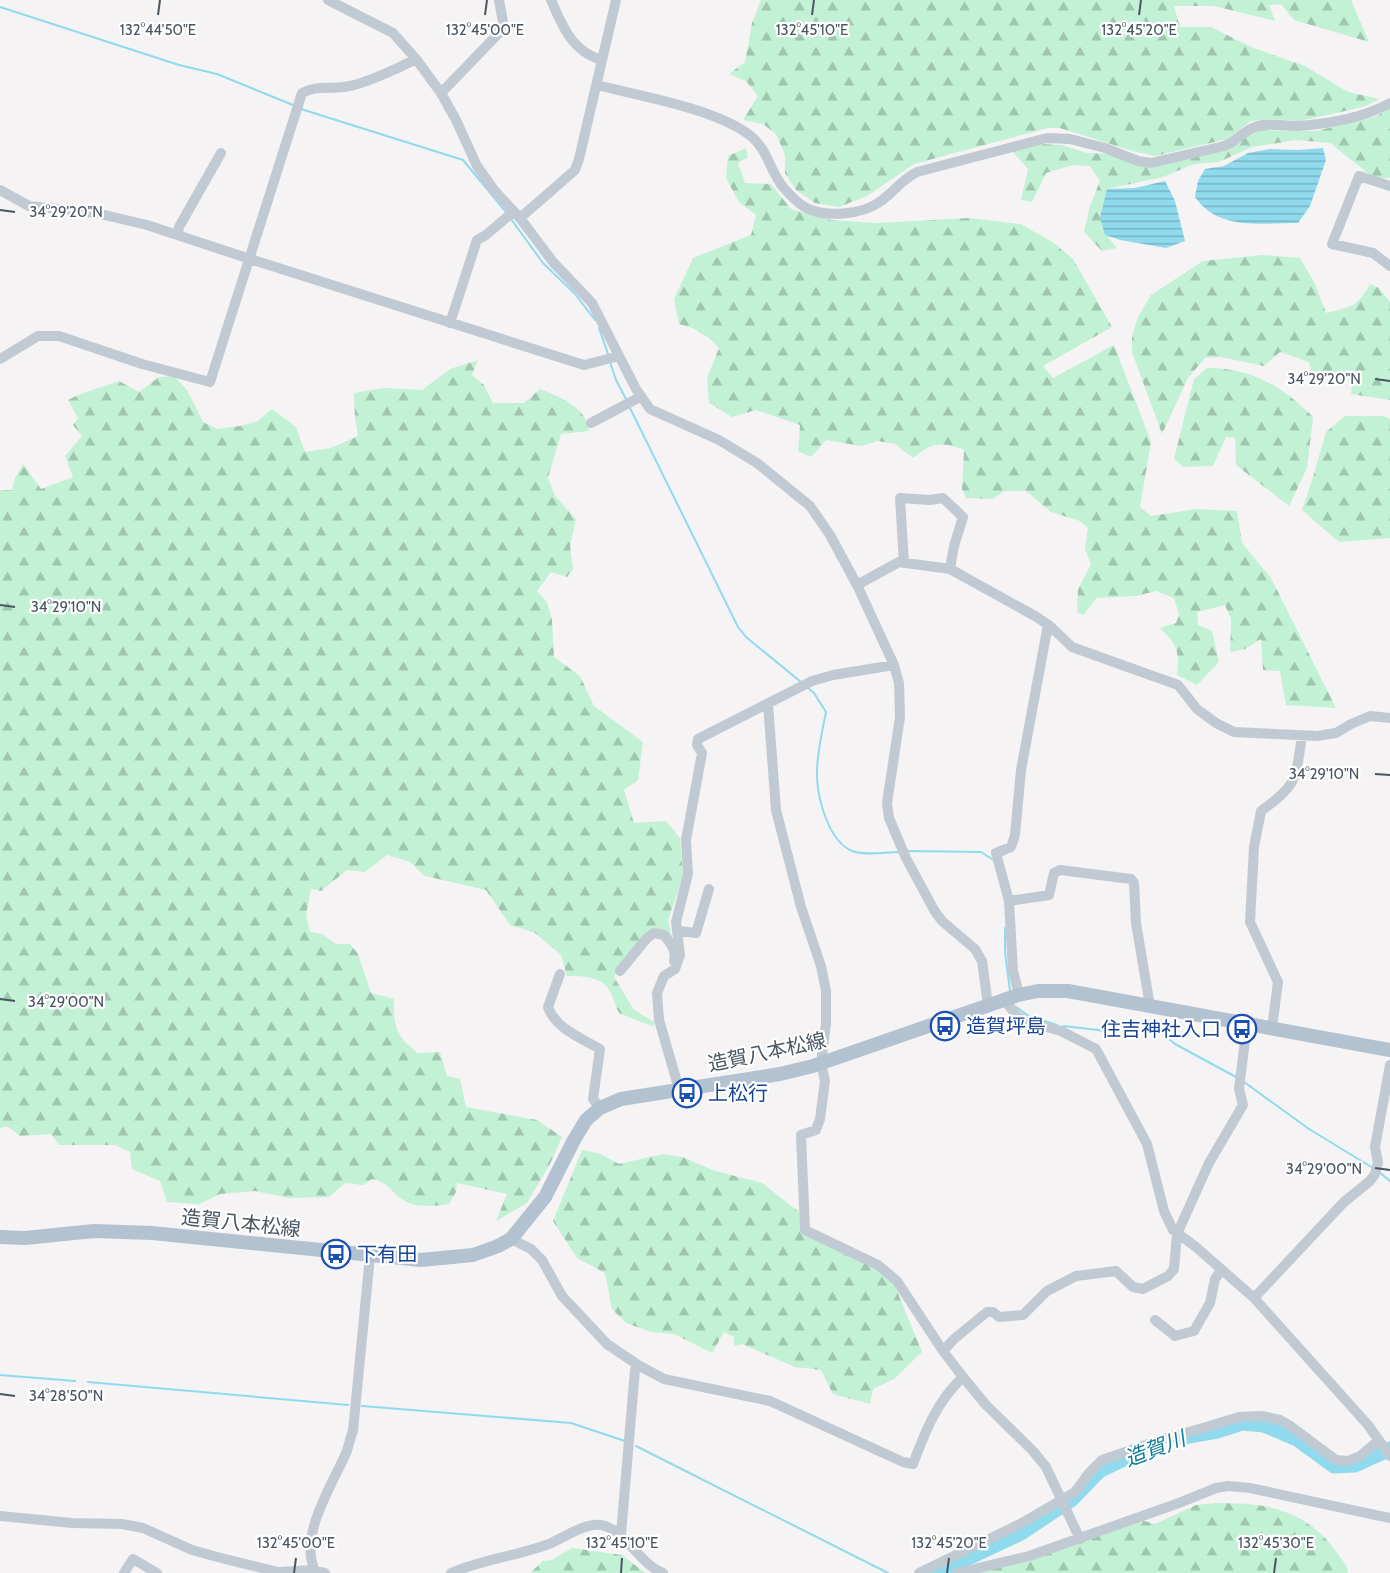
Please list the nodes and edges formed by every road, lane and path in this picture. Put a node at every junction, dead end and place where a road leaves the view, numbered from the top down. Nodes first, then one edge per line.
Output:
1 (328, 0) edge
2 (499, 0) edge
3 (551, 0) edge
4 (616, 0) edge
5 (416, 59) junction
6 (602, 60) junction
7 (597, 85) junction
8 (441, 93) junction
9 (1390, 104) edge
10 (221, 153) dead end
11 (1390, 186) edge
12 (0, 190) edge
13 (516, 215) junction
14 (178, 235) junction
15 (250, 260) junction
16 (1390, 266) edge
17 (450, 323) junction
18 (0, 359) edge
19 (616, 361) junction
20 (637, 399) junction
21 (591, 423) dead end
22 (904, 563) junction
23 (950, 569) junction
24 (857, 585) junction
25 (1050, 626) junction
26 (894, 666) junction
27 (768, 704) junction
28 (1390, 718) edge
29 (1302, 736) junction
30 (709, 889) dead end
31 (1009, 901) junction
32 (679, 931) junction
33 (675, 969) junction
34 (620, 971) dead end
35 (560, 974) dead end
36 (1012, 997) junction
37 (988, 1005) junction
38 (1150, 1006) junction
39 (1247, 1024) junction
40 (1272, 1028) junction
41 (1390, 1050) edge
42 (821, 1063) junction
43 (1390, 1065) edge
44 (679, 1089) junction
45 (600, 1108) junction
46 (1177, 1234) junction
47 (0, 1237) edge
48 (510, 1239) junction
49 (370, 1256) junction
50 (1221, 1270) junction
51 (1254, 1298) junction
52 (1155, 1320) dead end
53 (943, 1351) junction
54 (638, 1365) junction
55 (963, 1377) junction
56 (1385, 1449) edge
57 (1063, 1504) junction
58 (0, 1516) edge
59 (1390, 1518) edge
60 (621, 1534) junction
61 (1080, 1539) junction
62 (317, 1572) edge
63 (124, 1573) edge
64 (157, 1573) edge
65 (451, 1573) edge
66 (663, 1573) edge
67 (919, 1573) edge
68 (957, 1573) edge

1 - 5 street
2 - 8 street
3 - 6 street
4 - 6 street
5 - 8 street
5 - 15 street
6 - 7 street
7 - 9 street
7 - 13 street
8 - 13 street
10 - 14 street
11 - 16 street
12 - 14 street
13 - 17 street
13 - 19 street
14 - 15 street
15 - 17 street
15 - 18 street
17 - 19 street
19 - 20 street
20 - 21 street
20 - 24 street
22 - 23 street
22 - 23 street
22 - 24 street
23 - 25 street
24 - 26 street
25 - 29 street
25 - 31 street
26 - 27 street
26 - 37 street
27 - 32 street
27 - 42 street
28 - 29 street
29 - 40 street
30 - 32 street
31 - 36 street
31 - 38 street
32 - 33 street
33 - 34 street
33 - 44 street
35 - 45 street
36 - 37 main road, 造賀八本松線
36 - 38 main road, 造賀八本松線
36 - 46 street
37 - 42 main road, 造賀八本松線
38 - 39 main road, 造賀八本松線
39 - 40 main road, 造賀八本松線
39 - 46 street
40 - 41 main road, 造賀八本松線
42 - 44 main road, 造賀八本松線
42 - 53 street
43 - 51 street
44 - 45 main road, 造賀八本松線
45 - 48 main road, 造賀八本松線
46 - 50 street
46 - 53 street
47 - 49 main road, 造賀八本松線
48 - 49 main road, 造賀八本松線
48 - 54 street
49 - 62 street
50 - 51 street
50 - 52 street
51 - 56 street
53 - 55 street
54 - 55 street
54 - 60 street
55 - 57 street
56 - 57 street
57 - 61 street
57 - 67 street
58 - 62 street
59 - 61 street
60 - 65 street
60 - 66 street
61 - 68 street
63 - 64 street

